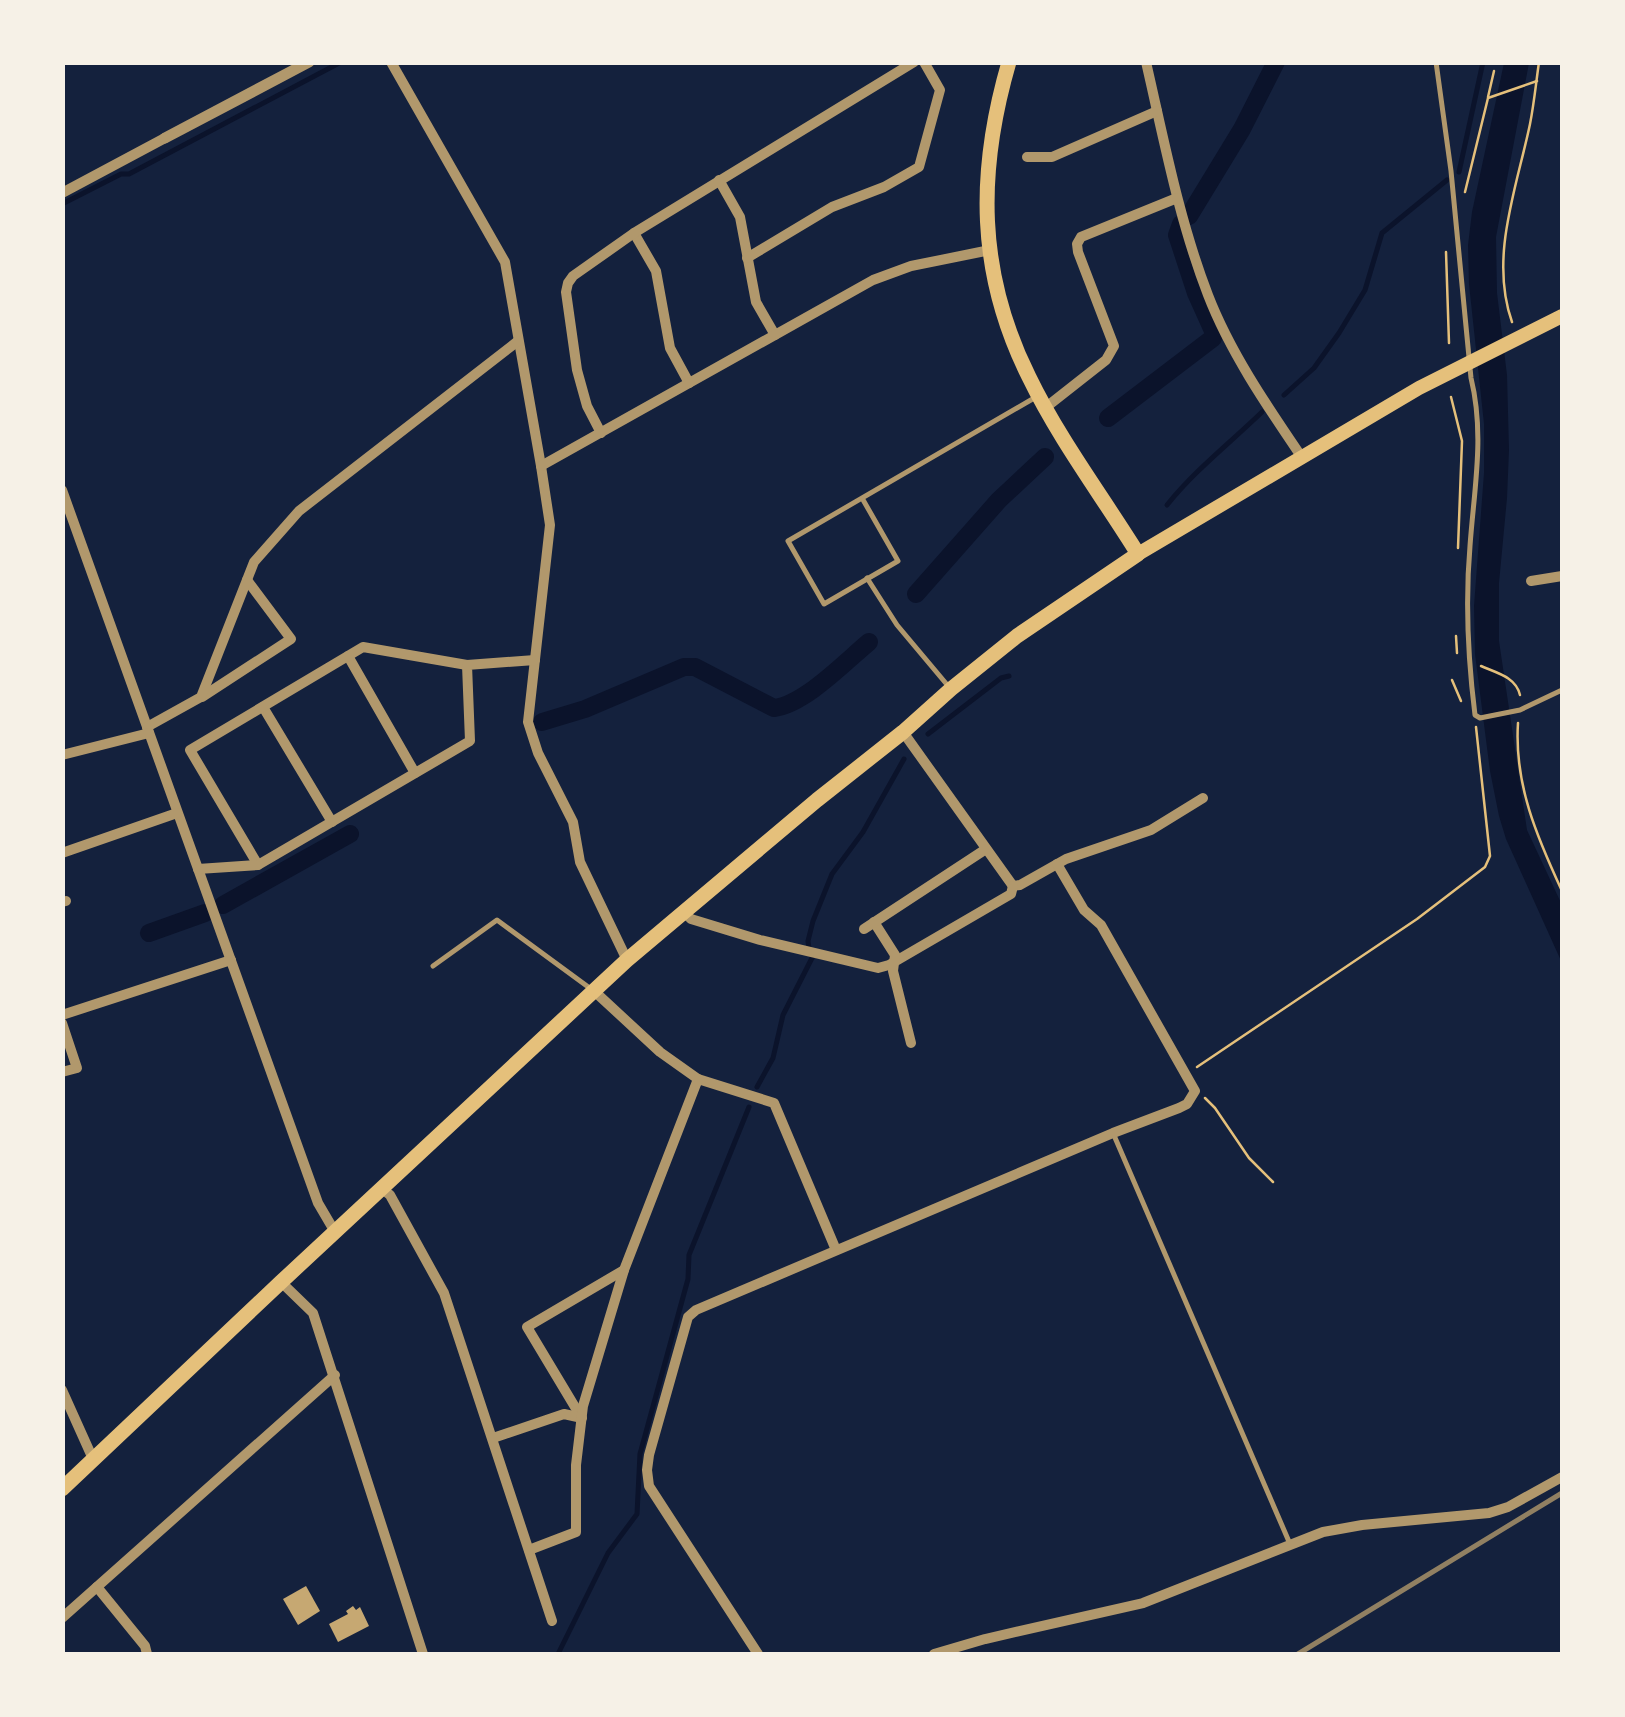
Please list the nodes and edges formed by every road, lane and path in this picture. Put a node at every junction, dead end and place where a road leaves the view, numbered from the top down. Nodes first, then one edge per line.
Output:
1 (309, 62) edge
2 (391, 62) edge
3 (914, 62) edge
4 (924, 62) edge
5 (1008, 62) edge
6 (1146, 62) edge
7 (1436, 62) edge
8 (1539, 62) edge
9 (1494, 72) dead end
10 (1536, 81) junction
11 (1490, 97) junction
12 (1157, 110) junction
13 (166, 138) joint
14 (1027, 157) dead end
15 (719, 180) junction
16 (62, 193) edge
17 (1177, 198) junction
18 (1465, 200) dead end
19 (634, 233) junction
20 (990, 250) junction
21 (1446, 253) dead end
22 (747, 258) junction
23 (1562, 316) edge
24 (1513, 323) dead end
25 (775, 335) junction
26 (518, 341) junction
27 (1449, 343) dead end
28 (1472, 361) junction
29 (689, 383) junction
30 (1450, 396) dead end
31 (1042, 402) junction
32 (601, 433) junction
33 (1301, 456) junction
34 (1460, 464) dead end
35 (542, 466) junction
36 (64, 498) edge
37 (862, 498) junction
38 (1138, 554) junction
39 (1562, 576) edge
40 (867, 578) junction
41 (247, 580) junction
42 (1531, 581) dead end
43 (348, 656) junction
44 (535, 660) junction
45 (1474, 663) dead end
46 (466, 665) junction
47 (951, 689) junction
48 (1562, 690) edge
49 (201, 697) junction
50 (1521, 701) dead end
51 (263, 707) junction
52 (1516, 714) junction
53 (1478, 716) junction
54 (148, 730) junction
55 (904, 732) junction
56 (62, 756) edge
57 (415, 773) junction
58 (1203, 798) dead end
59 (177, 813) junction
60 (332, 822) junction
61 (986, 849) junction
62 (62, 853) edge
63 (1057, 864) junction
64 (258, 865) junction
65 (198, 869) junction
66 (1013, 886) junction
67 (1562, 891) edge
68 (684, 912) junction
69 (231, 960) junction
70 (627, 960) junction
71 (895, 961) junction
72 (433, 966) dead end
73 (593, 990) junction
74 (62, 1015) edge
75 (62, 1023) edge
76 (911, 1044) dead end
77 (62, 1072) edge
78 (1186, 1074) junction
79 (698, 1078) junction
80 (1196, 1091) junction
81 (1113, 1133) junction
82 (1273, 1182) dead end
83 (381, 1188) junction
84 (335, 1232) junction
85 (836, 1250) junction
86 (624, 1270) junction
87 (281, 1282) junction
88 (335, 1375) junction
89 (62, 1390) edge
90 (582, 1418) junction
91 (493, 1438) junction
92 (93, 1460) junction
93 (1562, 1477) edge
94 (62, 1490) edge
95 (1290, 1545) junction
96 (528, 1550) junction
97 (97, 1587) junction
98 (62, 1618) edge
99 (552, 1621) dead end
100 (147, 1654) edge
101 (423, 1654) edge
102 (758, 1654) edge
103 (934, 1654) edge

1 - 13 street
2 - 26 street
3 - 15 street
4 - 22 street
5 - 20 highway
6 - 12 street
7 - 28 lane
8 - 10 path
9 - 11 path
10 - 11 path
10 - 24 path
11 - 18 path
12 - 14 street
12 - 17 street
13 - 16 street
15 - 19 street
15 - 22 street
17 - 31 street
17 - 33 street
19 - 29 street
19 - 32 street
20 - 25 street
20 - 31 highway
21 - 27 path
22 - 25 street
23 - 28 main road
25 - 29 street
26 - 35 street
26 - 41 street
28 - 33 main road
28 - 53 lane
29 - 32 street
30 - 34 path
31 - 37 lane
31 - 38 highway
32 - 35 street
33 - 38 main road
35 - 44 street
36 - 54 street
37 - 40 lane
37 - 40 lane
38 - 47 highway
39 - 42 street
40 - 47 lane
41 - 49 street
41 - 49 street
43 - 46 street
43 - 51 street
43 - 57 street
44 - 46 street
44 - 70 street
45 - 50 path
46 - 57 street
47 - 55 highway
48 - 52 lane
49 - 54 street
51 - 60 street
51 - 64 street
52 - 53 lane
52 - 67 path
53 - 78 path
54 - 56 street
54 - 59 street
55 - 61 street
55 - 68 highway
57 - 60 street
58 - 63 street
59 - 62 street
59 - 65 street
60 - 64 street
61 - 66 street
61 - 71 street
63 - 66 street
63 - 78 street
64 - 65 street
65 - 69 street
66 - 71 street
68 - 70 highway
68 - 71 street
69 - 74 street
69 - 84 street
70 - 73 highway
71 - 76 street
72 - 73 lane
73 - 79 street
73 - 83 highway
75 - 77 street
78 - 80 street
79 - 85 street
79 - 86 street
80 - 81 street
80 - 82 path
81 - 85 street
81 - 95 lane
83 - 84 highway
83 - 91 street
84 - 87 highway
85 - 102 street
86 - 90 street
86 - 90 street
87 - 88 street
87 - 92 highway
88 - 97 street
88 - 101 street
89 - 92 street
90 - 91 street
90 - 96 street
91 - 96 street
92 - 94 highway
93 - 95 street
95 - 103 street
96 - 99 street
97 - 98 street
97 - 100 street

